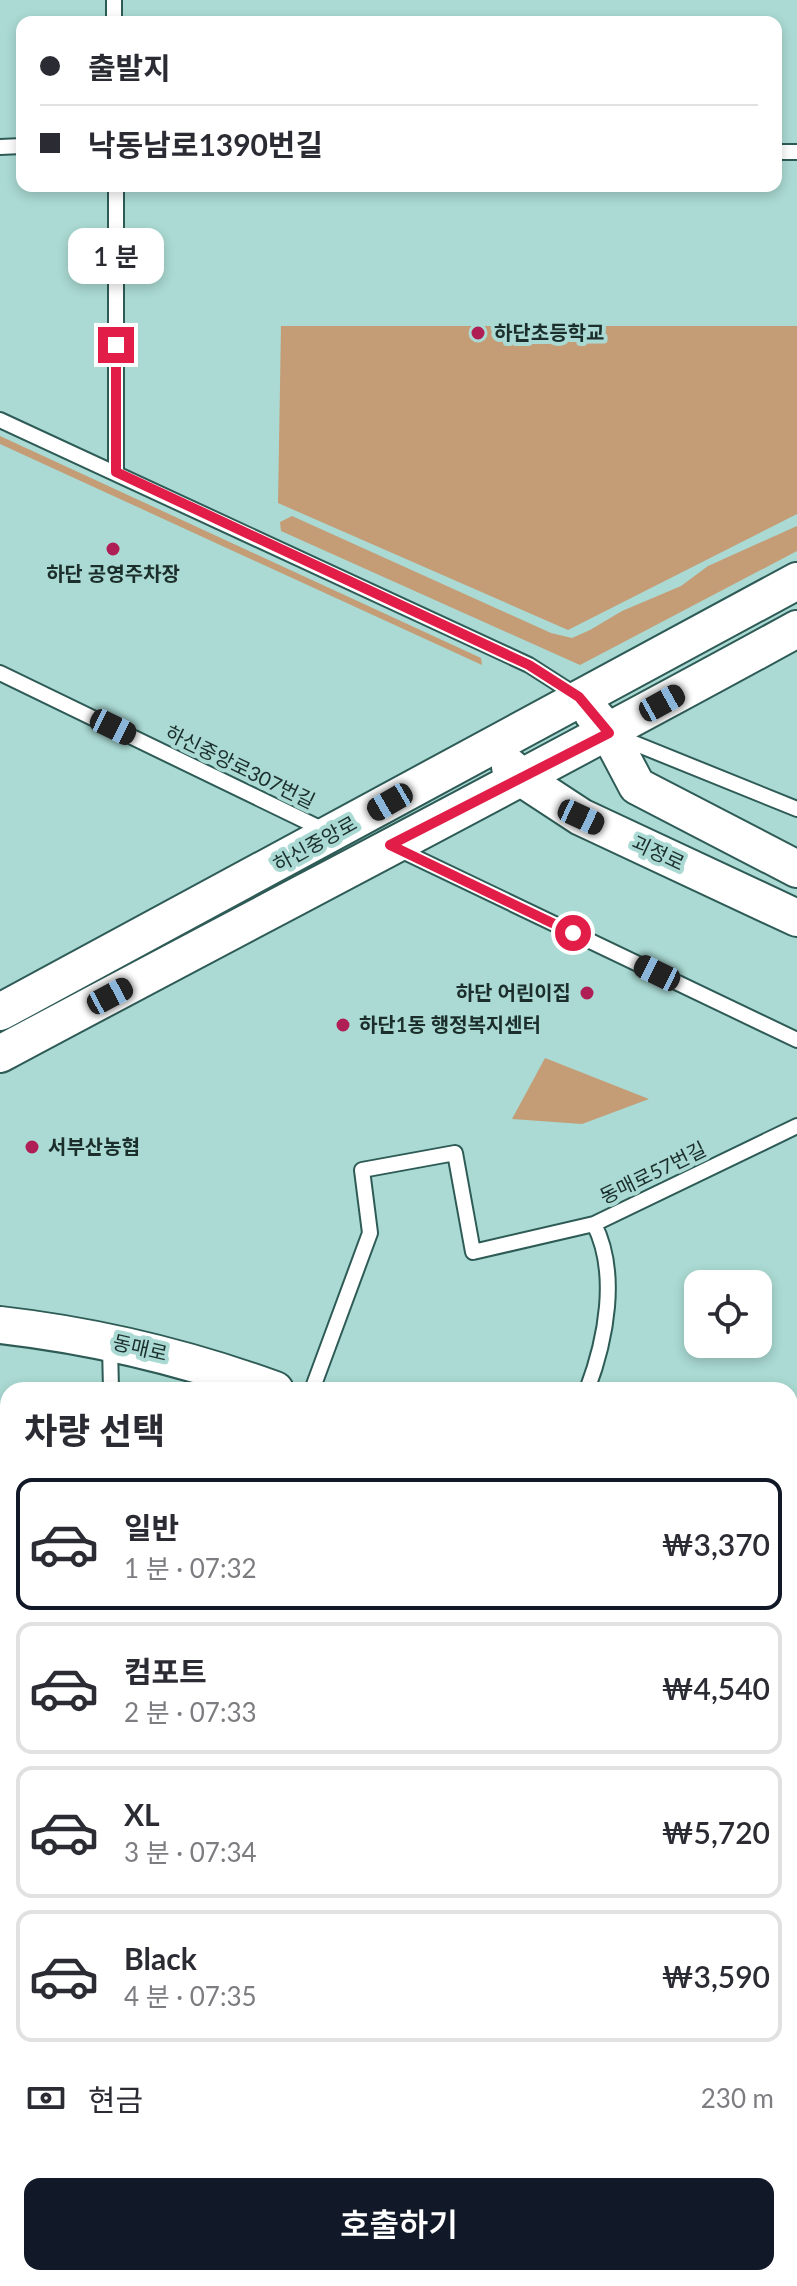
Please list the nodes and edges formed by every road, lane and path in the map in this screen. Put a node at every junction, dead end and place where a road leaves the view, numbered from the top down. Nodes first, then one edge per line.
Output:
1 (116, 192) edge
2 (0, 420) edge
3 (116, 472) junction
4 (797, 581) edge
5 (797, 629) edge
6 (0, 673) edge
7 (579, 697) junction
8 (609, 733) junction
9 (488, 746) junction
10 (523, 779) junction
11 (797, 809) edge
12 (334, 834) junction
13 (390, 845) junction
14 (797, 869) edge
15 (797, 918) edge
16 (0, 1012) edge
17 (797, 1040) edge
18 (0, 1054) edge
19 (797, 1126) edge
20 (594, 1224) junction
21 (0, 1325) edge
22 (110, 1341) junction
23 (111, 1382) edge
24 (253, 1382) edge
25 (315, 1382) edge
26 (590, 1382) edge

1 - 3 lane
2 - 3 lane
3 - 7 lane
4 - 7 street, 하신중앙로
5 - 8 street, 하신중앙로
6 - 12 lane, 하신중앙로307번길
7 - 8 street
7 - 9 street, 하신중앙로
8 - 10 street, 하신중앙로
8 - 11 lane
8 - 14 street
9 - 10 street, 괴정로
9 - 12 street, 하신중앙로
10 - 13 street, 하신중앙로
10 - 15 street, 괴정로
12 - 16 street, 하신중앙로
13 - 17 lane
13 - 18 street, 하신중앙로
19 - 20 lane, 동매로57번길
20 - 25 lane
20 - 26 lane, 동매로57번길
21 - 22 street, 동매로
22 - 23 lane
22 - 24 street, 동매로

